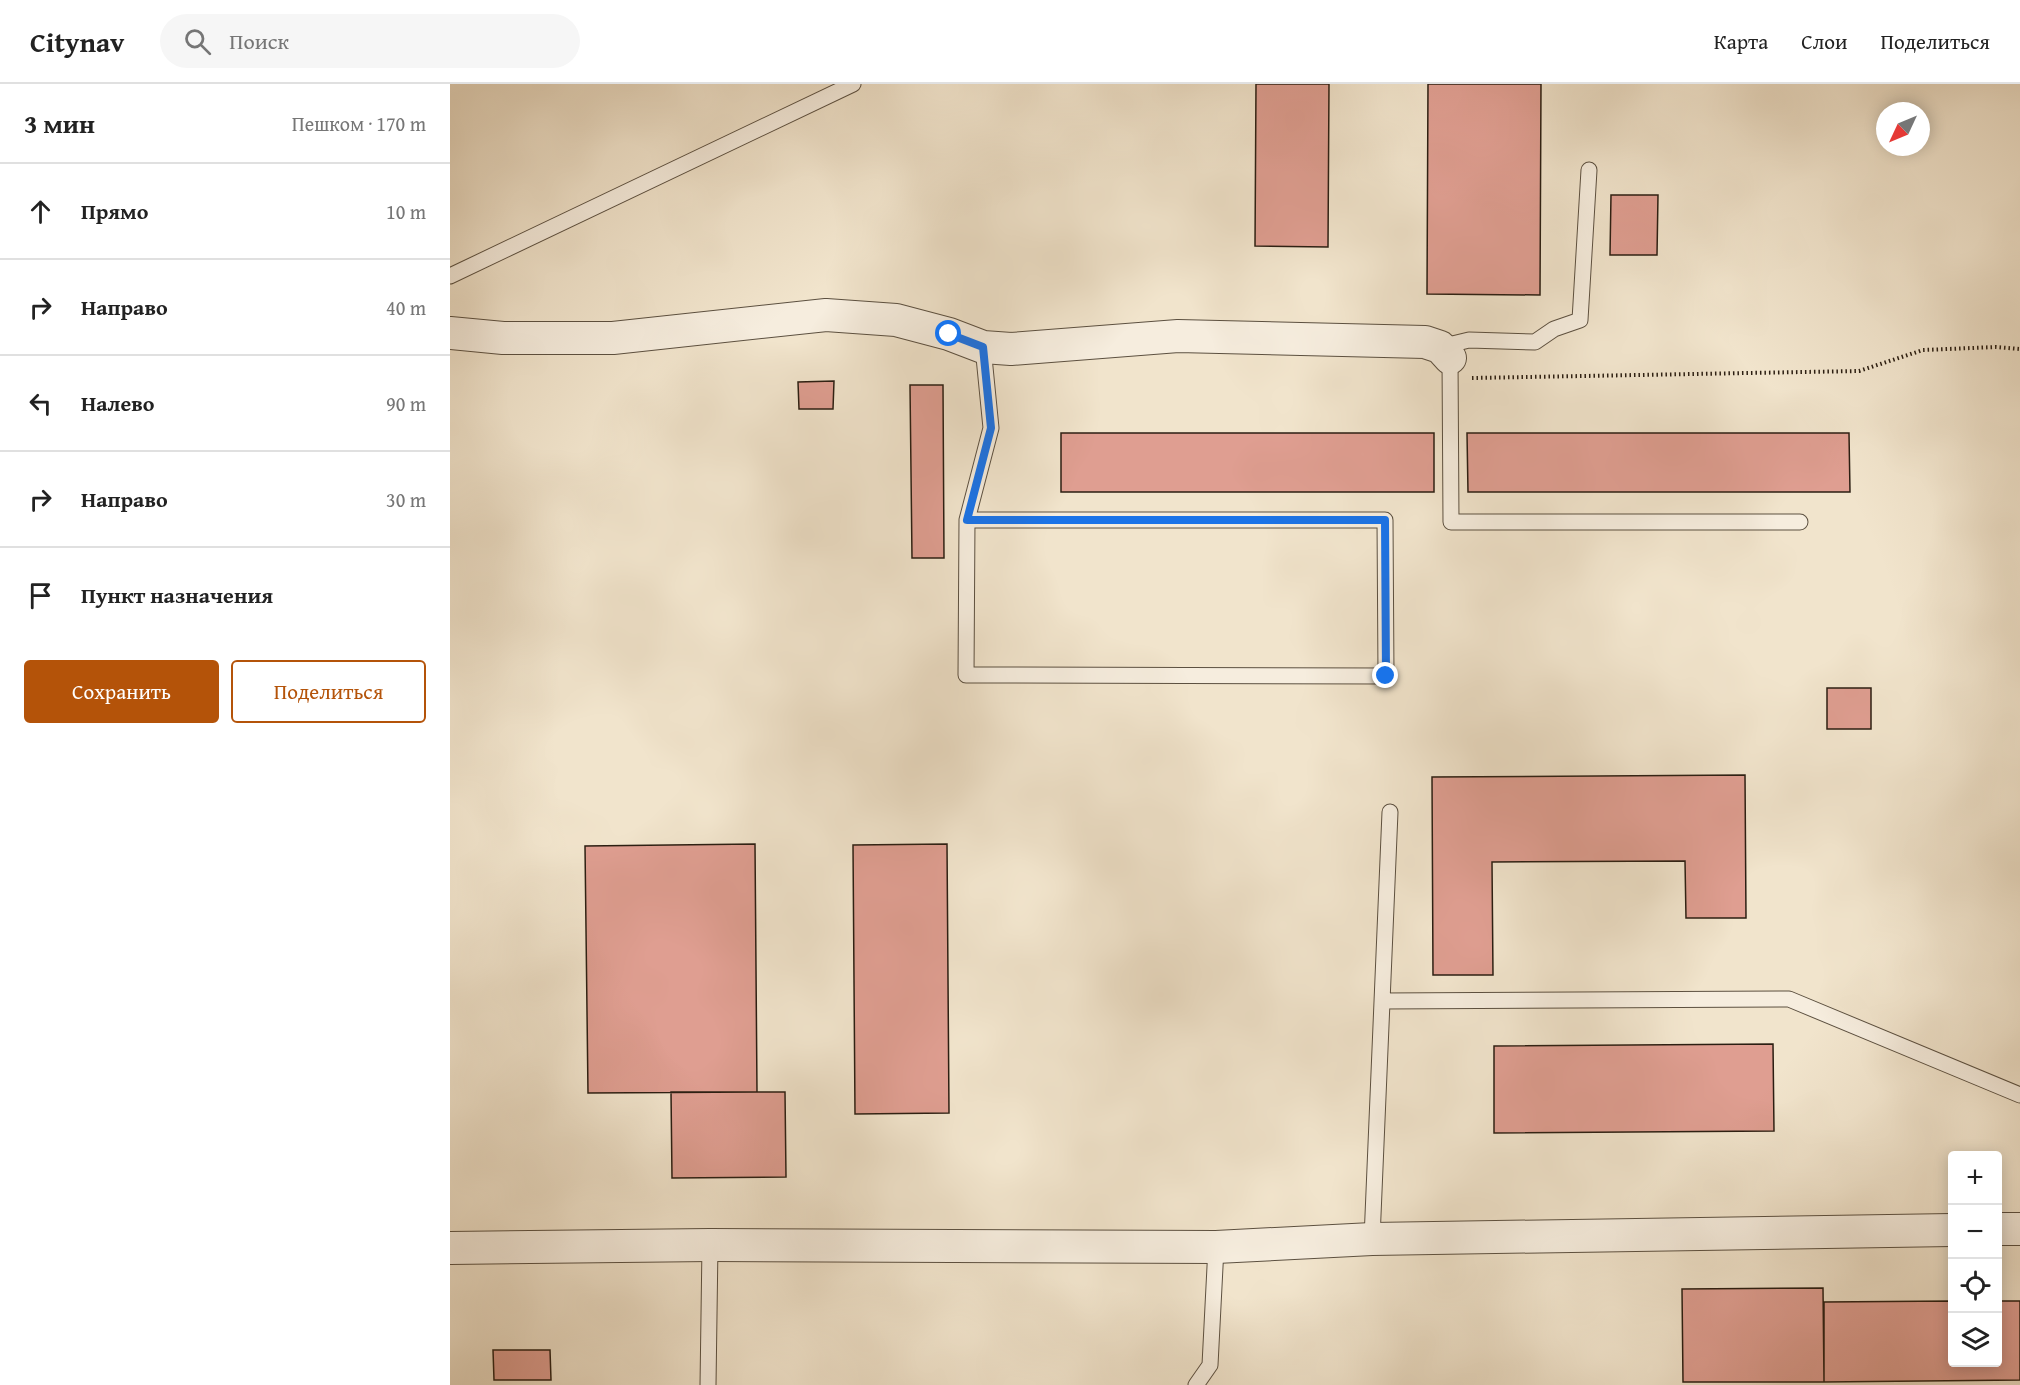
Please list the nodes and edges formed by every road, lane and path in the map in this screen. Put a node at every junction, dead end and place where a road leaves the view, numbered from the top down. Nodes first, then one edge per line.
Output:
1 (853, 84) edge
2 (1589, 171) dead end
3 (450, 276) edge
4 (450, 333) edge
5 (983, 347) junction
6 (2020, 349) edge
7 (1447, 361) junction
8 (967, 520) junction
9 (1800, 522) dead end
10 (1390, 812) dead end
11 (1382, 1001) junction
12 (2020, 1095) edge
13 (2002, 1229) edge
14 (2020, 1229) edge
15 (1948, 1230) edge
16 (1372, 1239) junction
17 (710, 1245) junction
18 (1216, 1247) junction
19 (450, 1248) edge
20 (708, 1385) edge
21 (1196, 1385) edge

1 - 3 lane
2 - 7 lane
4 - 5 street
5 - 7 street
5 - 8 lane
6 - 7 path
7 - 9 lane
8 - 8 lane
10 - 11 lane
11 - 12 lane
11 - 16 lane
13 - 14 street
15 - 16 street
16 - 18 street
17 - 18 street
17 - 19 street
17 - 20 lane
18 - 21 lane

